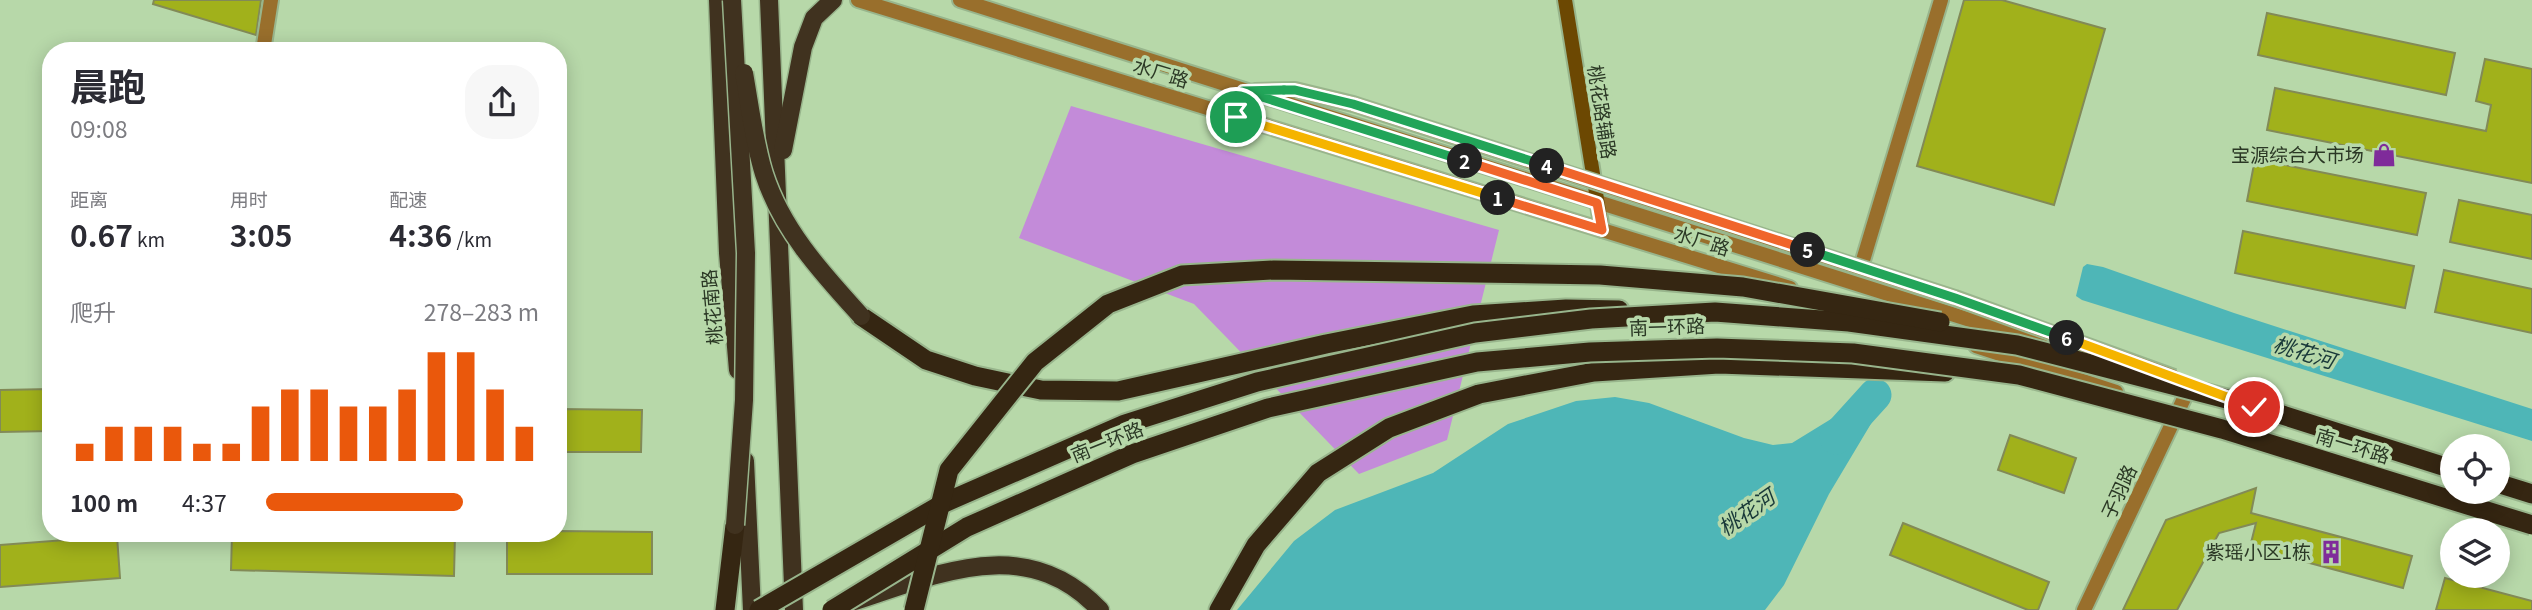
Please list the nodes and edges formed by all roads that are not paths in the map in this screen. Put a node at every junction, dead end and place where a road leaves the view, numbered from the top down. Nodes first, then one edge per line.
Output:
1 (271, 0) edge
2 (703, 0) edge
3 (718, 0) edge
4 (732, 0) edge
5 (740, 0) edge
6 (769, 0) edge
7 (833, 0) edge
8 (858, 0) edge
9 (960, 0) edge
10 (1565, 0) edge
11 (1941, 0) edge
12 (719, 34) junction
13 (264, 42) edge
14 (1243, 91) junction
15 (777, 180) junction
16 (1597, 203) junction
17 (1602, 230) junction
18 (1861, 267) junction
19 (1715, 312) junction
20 (861, 316) joint
21 (2017, 345) junction
22 (2020, 375) junction
23 (2188, 390) junction
24 (2254, 407) junction
25 (2178, 412) junction
26 (2440, 466) edge
27 (2440, 466) edge
28 (2510, 489) edge
29 (2532, 496) edge
30 (735, 525) joint
31 (2532, 527) edge
32 (797, 607) edge
33 (835, 608) edge
34 (725, 610) edge
35 (752, 610) edge
36 (759, 610) edge
37 (774, 610) edge
38 (914, 610) edge
39 (1100, 610) edge
40 (1219, 610) edge
41 (2084, 610) edge

1 - 13 street
2 - 12 main road
3 - 12 main road, 桃花南路
4 - 30 main road, bridge
5 - 20 main road, bridge
6 - 15 main road
7 - 15 main road
8 - 17 street, 水厂路
9 - 14 street, 水厂路
10 - 16 main road, 桃花路辅路
11 - 18 street
12 - 35 main road, 桃花南路
14 - 16 street, 水厂路
14 - 18 street, bridge
15 - 32 main road
16 - 17 main road, 桃花路辅路
16 - 23 street, 水厂路
17 - 25 street, 水厂路
18 - 24 street, bridge
19 - 20 highway, bridge
19 - 21 highway, 南一环路, bridge
19 - 36 highway, 南一环路, bridge
21 - 24 highway, 南一环路, bridge
21 - 38 highway, bridge
22 - 31 highway, 南一环路, bridge
22 - 33 highway, 南一环路, bridge
22 - 40 highway, bridge
23 - 25 street, 子羽路
23 - 26 street, 水厂路
24 - 27 highway, 南一环路, bridge
25 - 31 street, 水厂路
25 - 41 street, 子羽路
28 - 29 highway
30 - 34 highway
32 - 37 main road
33 - 39 main road, bridge

